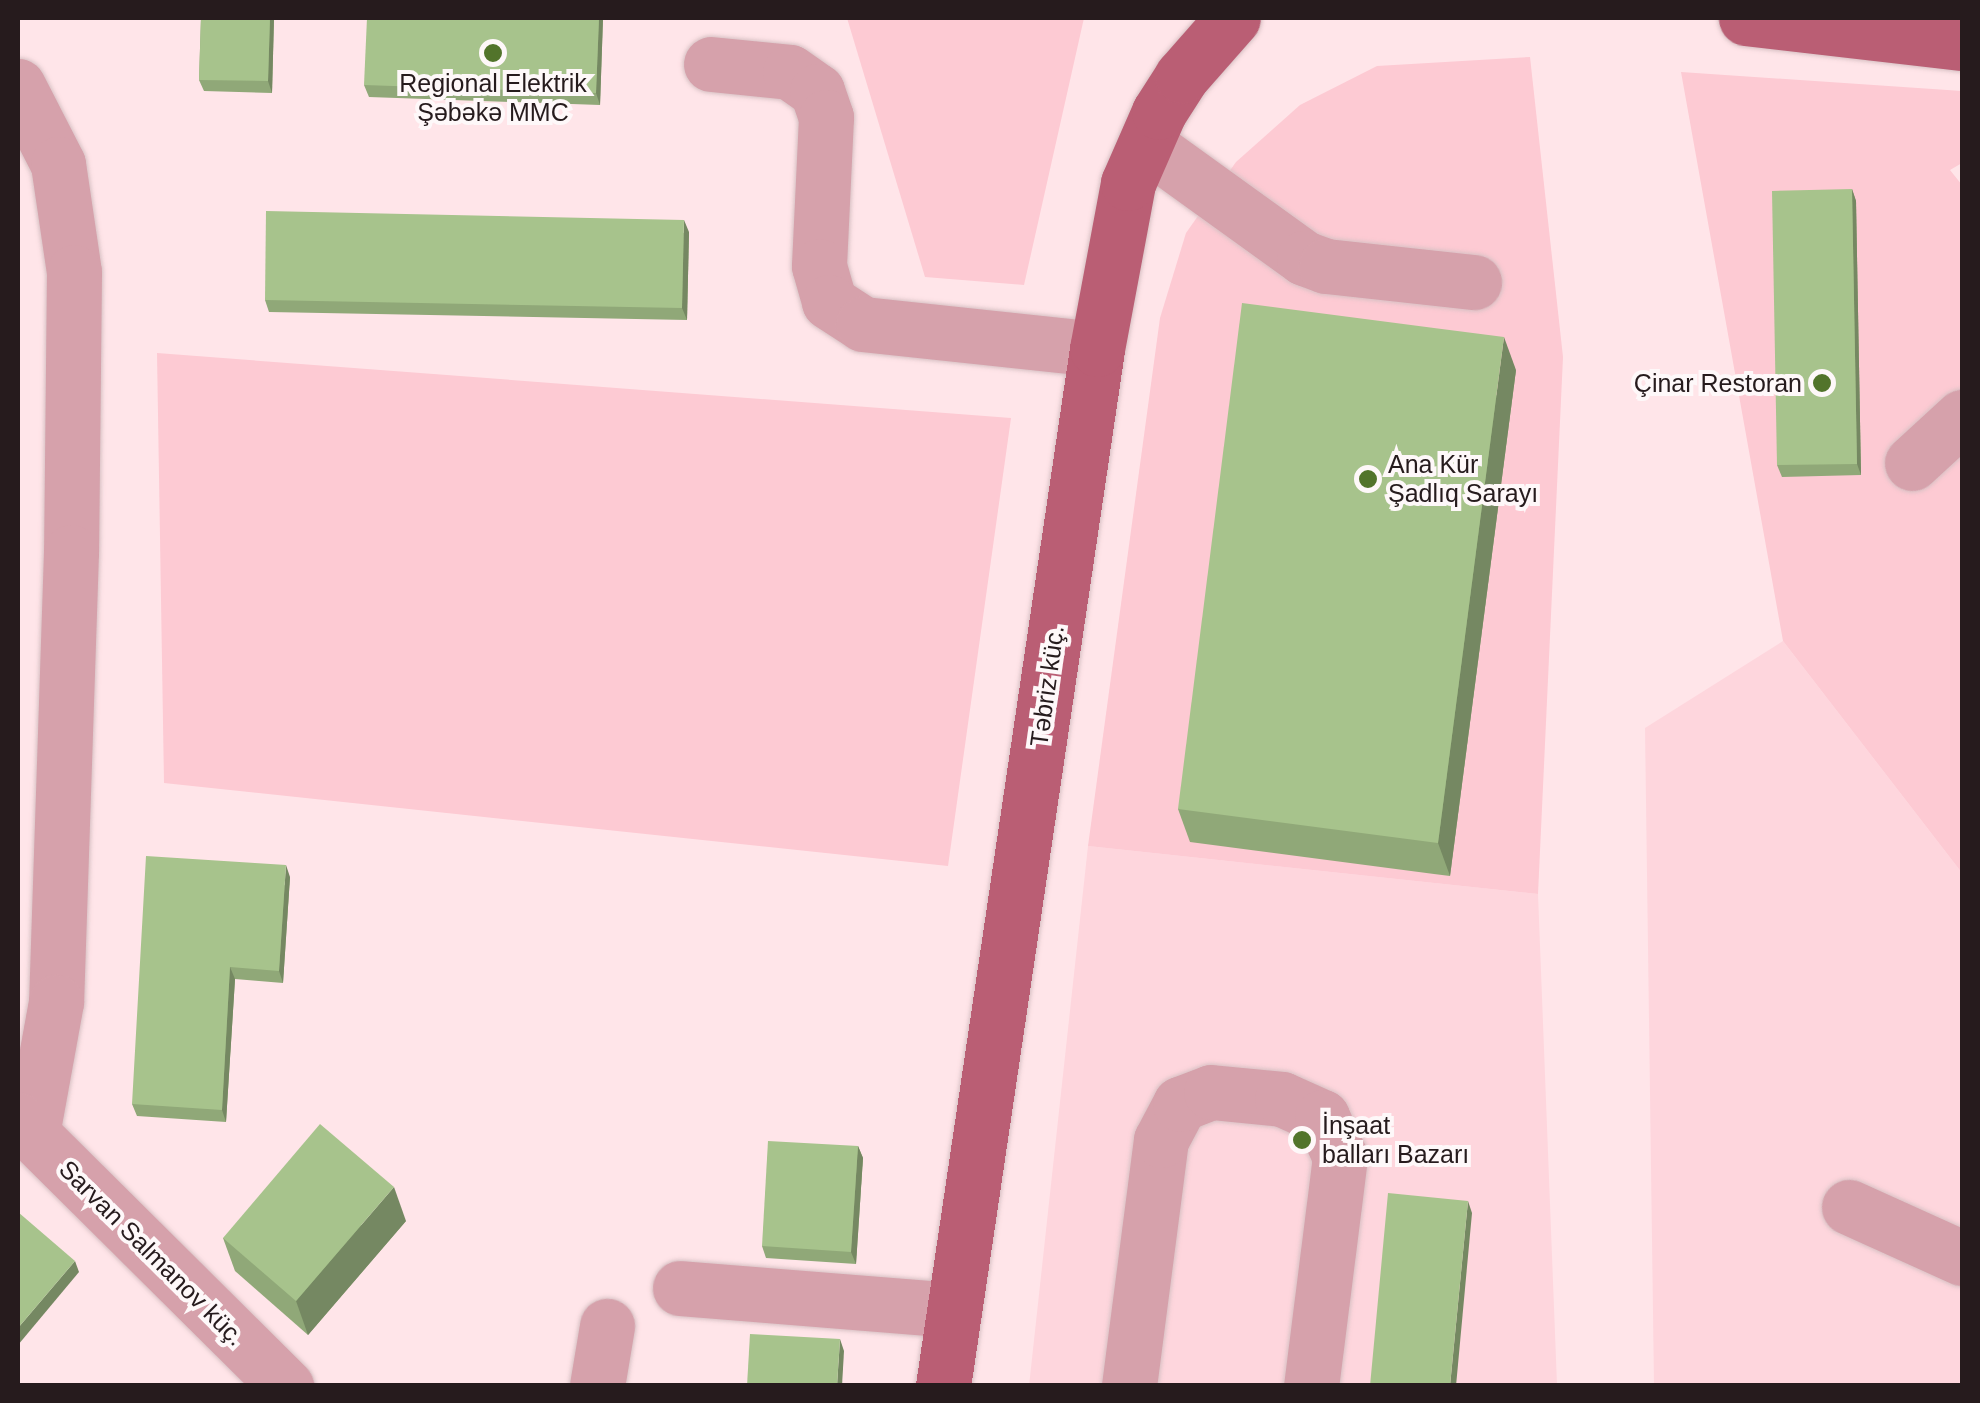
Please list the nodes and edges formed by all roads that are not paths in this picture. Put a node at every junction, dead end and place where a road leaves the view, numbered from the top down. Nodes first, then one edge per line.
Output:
1 (1233, 18) edge
2 (1746, 18) edge
3 (1962, 43) edge
4 (711, 64) dead end
5 (18, 86) edge
6 (1146, 144) junction
7 (1474, 282) dead end
8 (1096, 349) junction
9 (1962, 417) edge
10 (1912, 463) dead end
11 (25, 1127) edge
12 (1849, 1207) dead end
13 (1962, 1258) edge
14 (680, 1288) dead end
15 (954, 1310) junction
16 (607, 1326) dead end
17 (286, 1386) edge
18 (597, 1386) edge
19 (943, 1386) edge
20 (1130, 1386) edge
21 (1311, 1386) edge

1 - 6 main road, Təbriz küç.
2 - 3 main road
4 - 8 street
5 - 11 street
6 - 7 street
6 - 8 main road, Təbriz küç.
8 - 15 main road, Təbriz küç.
9 - 10 street
11 - 17 street, Sarvan Salmanov küç.
12 - 13 street
14 - 15 street
15 - 19 main road, Təbriz küç.
16 - 18 street
20 - 21 street

